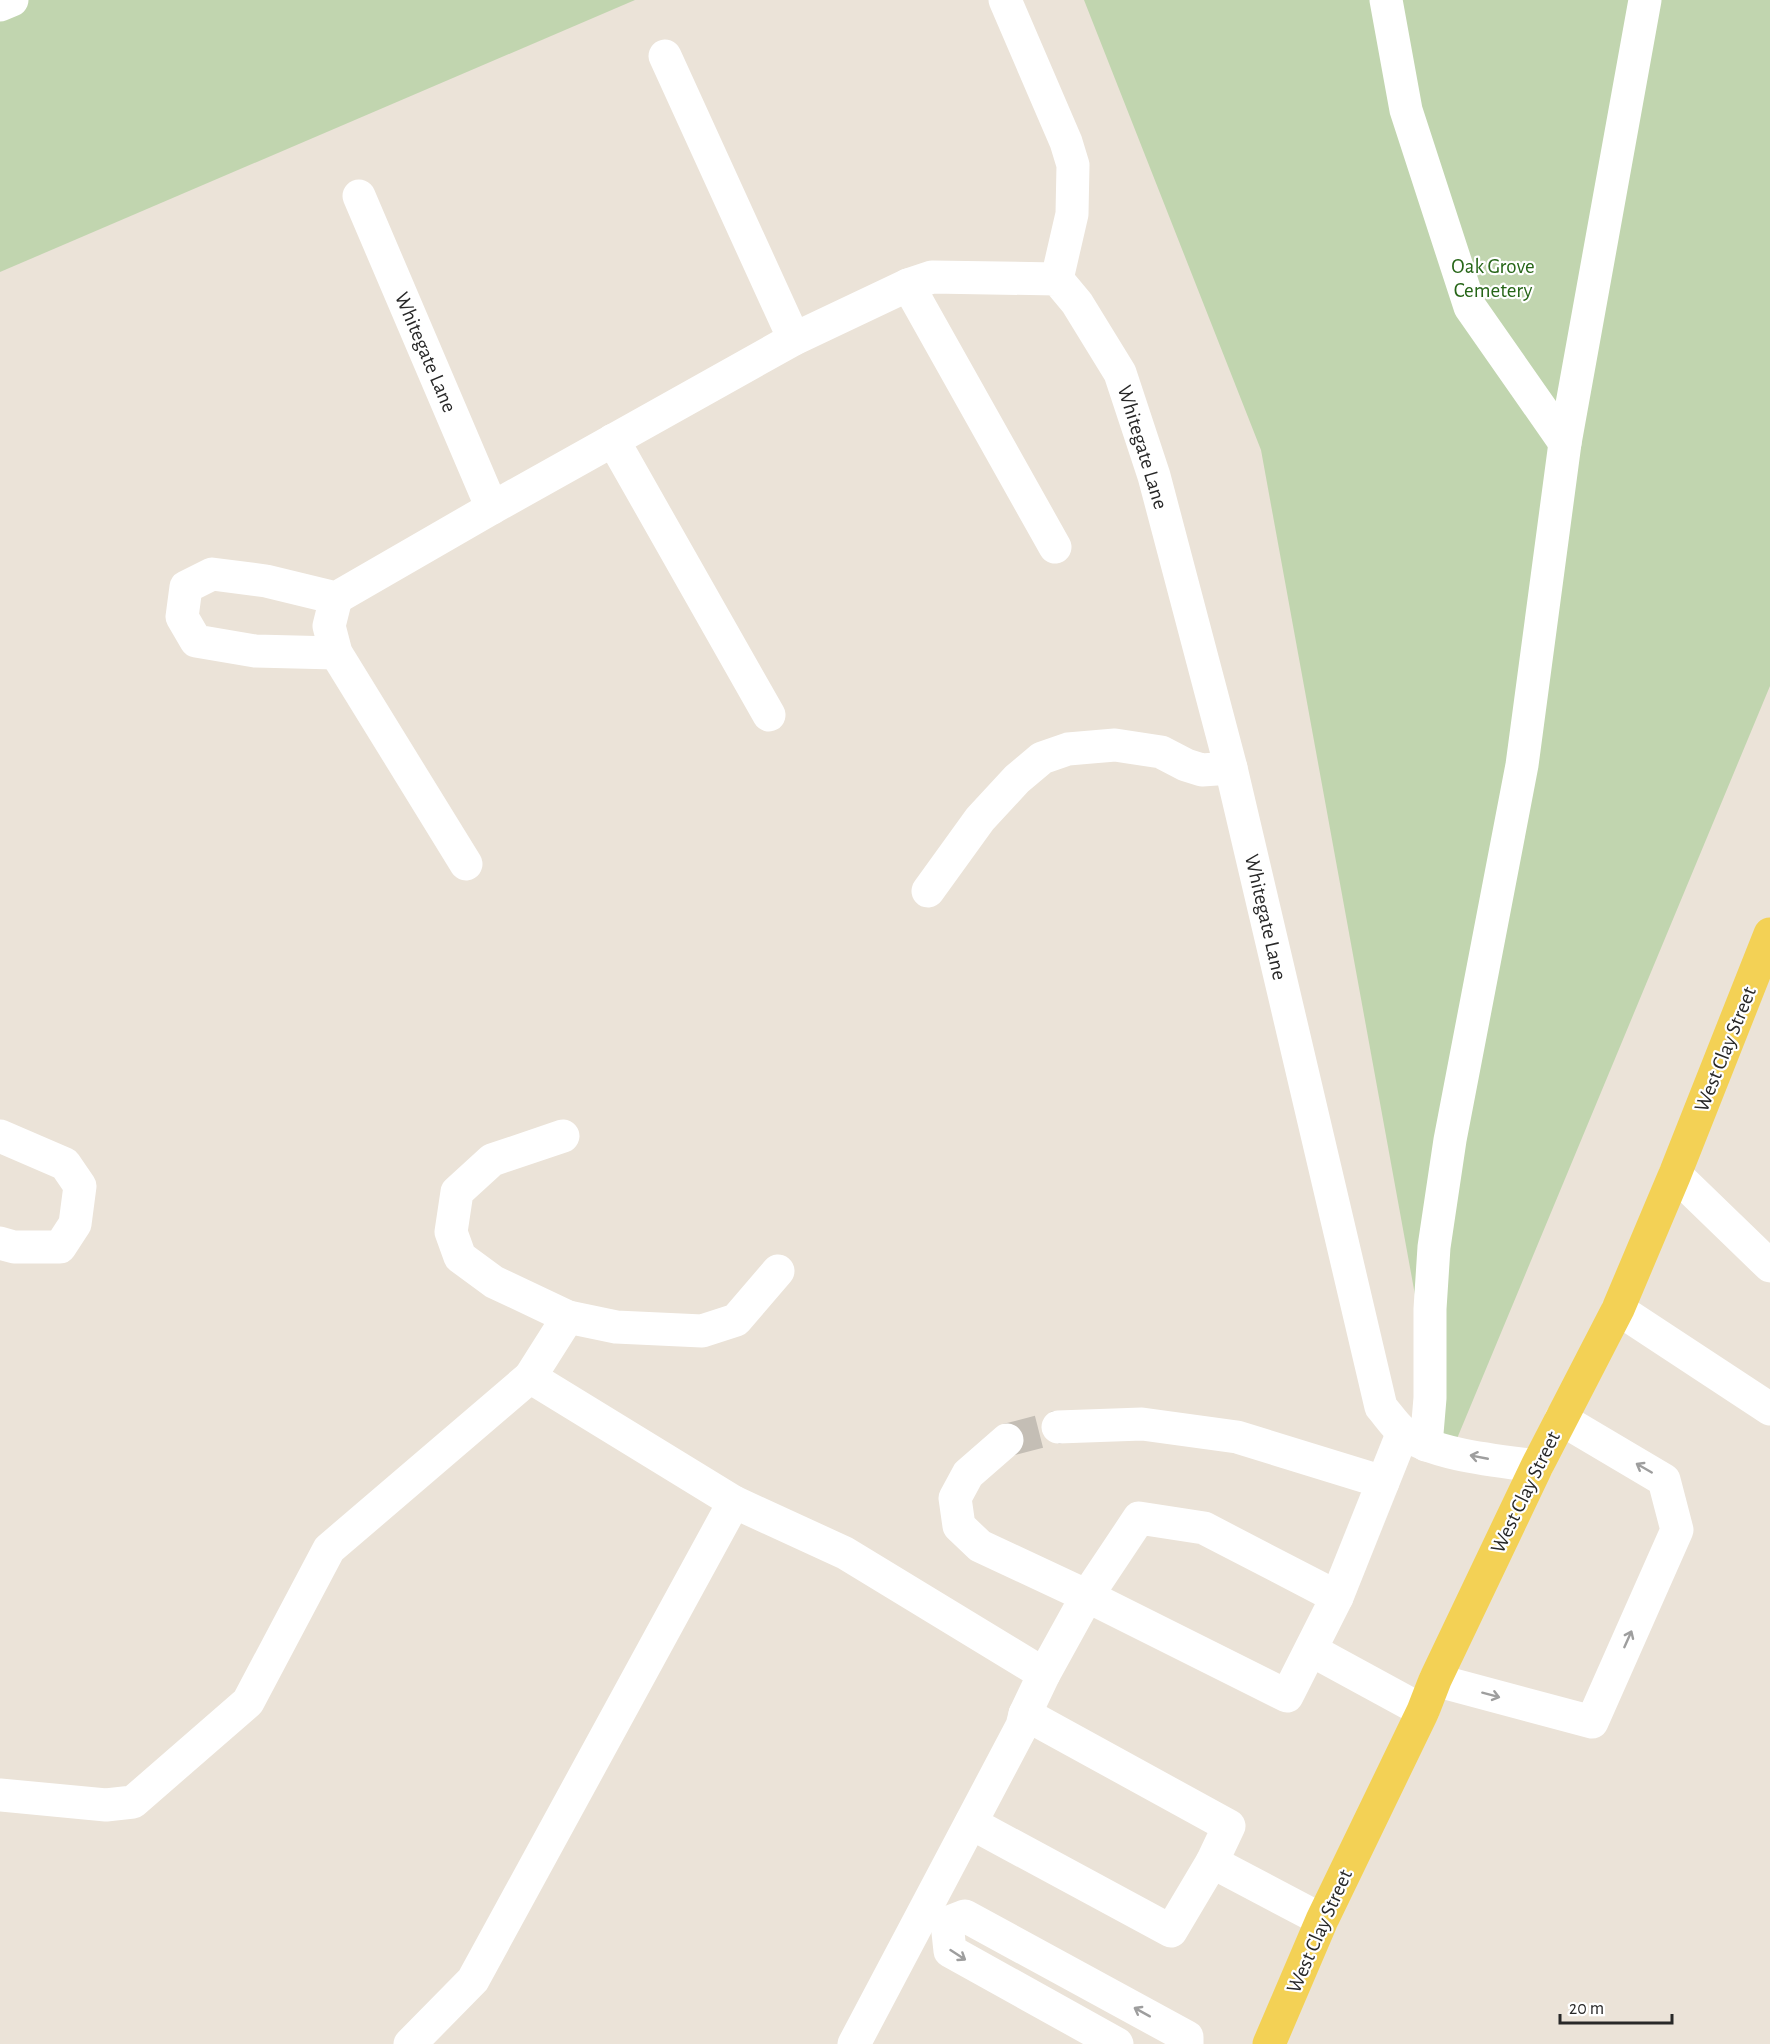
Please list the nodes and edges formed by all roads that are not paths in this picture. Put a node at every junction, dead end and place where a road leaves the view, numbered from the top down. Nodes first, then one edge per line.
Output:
1 (12, 0) edge
2 (1005, 0) edge
3 (1386, 0) edge
4 (1645, 0) edge
5 (0, 5) edge
6 (665, 56) dead end
7 (359, 196) dead end
8 (1057, 279) junction
9 (908, 285) junction
10 (794, 339) junction
11 (613, 440) junction
12 (1565, 443) junction
13 (492, 508) junction
14 (1055, 547) dead end
15 (336, 598) junction
16 (336, 653) junction
17 (769, 715) dead end
18 (1230, 768) junction
19 (466, 864) dead end
20 (928, 891) dead end
21 (1770, 934) edge
22 (0, 1124) edge
23 (0, 1134) edge
24 (563, 1136) dead end
25 (1675, 1174) junction
26 (0, 1243) edge
27 (1770, 1266) edge
28 (778, 1271) dead end
29 (1618, 1309) junction
30 (568, 1317) junction
31 (530, 1377) junction
32 (1770, 1409) edge
33 (1561, 1419) junction
34 (1058, 1427) tunnel mouth
35 (1414, 1438) junction
36 (1006, 1440) tunnel mouth
37 (1537, 1466) junction
38 (1383, 1482) junction
39 (734, 1502) junction
40 (1087, 1596) junction
41 (1337, 1597) junction
42 (1311, 1650) junction
43 (1044, 1674) junction
44 (1435, 1680) junction
45 (1423, 1711) junction
46 (1025, 1714) junction
47 (0, 1795) edge
48 (971, 1823) junction
49 (1212, 1862) junction
50 (935, 1917) junction
51 (1322, 1920) junction
52 (410, 2044) edge
53 (854, 2044) edge
54 (1117, 2044) edge
55 (1187, 2044) edge
56 (1269, 2044) edge

1 - 5 street
2 - 8 street
3 - 12 street
4 - 12 street
6 - 10 street
7 - 13 street, Whitegate Lane
8 - 9 street
8 - 18 street, Whitegate Lane
9 - 10 street
9 - 14 street
10 - 11 street
11 - 13 street
11 - 17 street
12 - 35 street
13 - 15 street
15 - 16 street
15 - 16 street
16 - 19 street
18 - 20 street
18 - 35 street, Whitegate Lane
21 - 25 main road, West Clay Street
22 - 23 street
23 - 26 street
24 - 30 street
25 - 27 street
25 - 29 main road, West Clay Street
28 - 30 street
29 - 32 street
29 - 33 main road, West Clay Street
30 - 31 street
31 - 39 street
31 - 47 street
33 - 37 main road, West Clay Street
44 -> 33 street
34 - 38 street
37 -> 35 street
35 - 38 street
36 - 40 street
37 - 44 main road, West Clay Street
38 - 41 street
39 - 43 street
39 - 52 street
40 - 41 street
40 - 42 street
40 - 43 street
41 - 42 street
42 - 45 street
43 - 46 street
44 - 45 main road, West Clay Street
45 - 51 main road, West Clay Street
46 - 48 street
46 - 49 street
48 - 49 street
48 - 50 street
49 - 51 street
50 - 53 street
50 -> 54 street
55 -> 50 street
51 - 56 main road, West Clay Street

